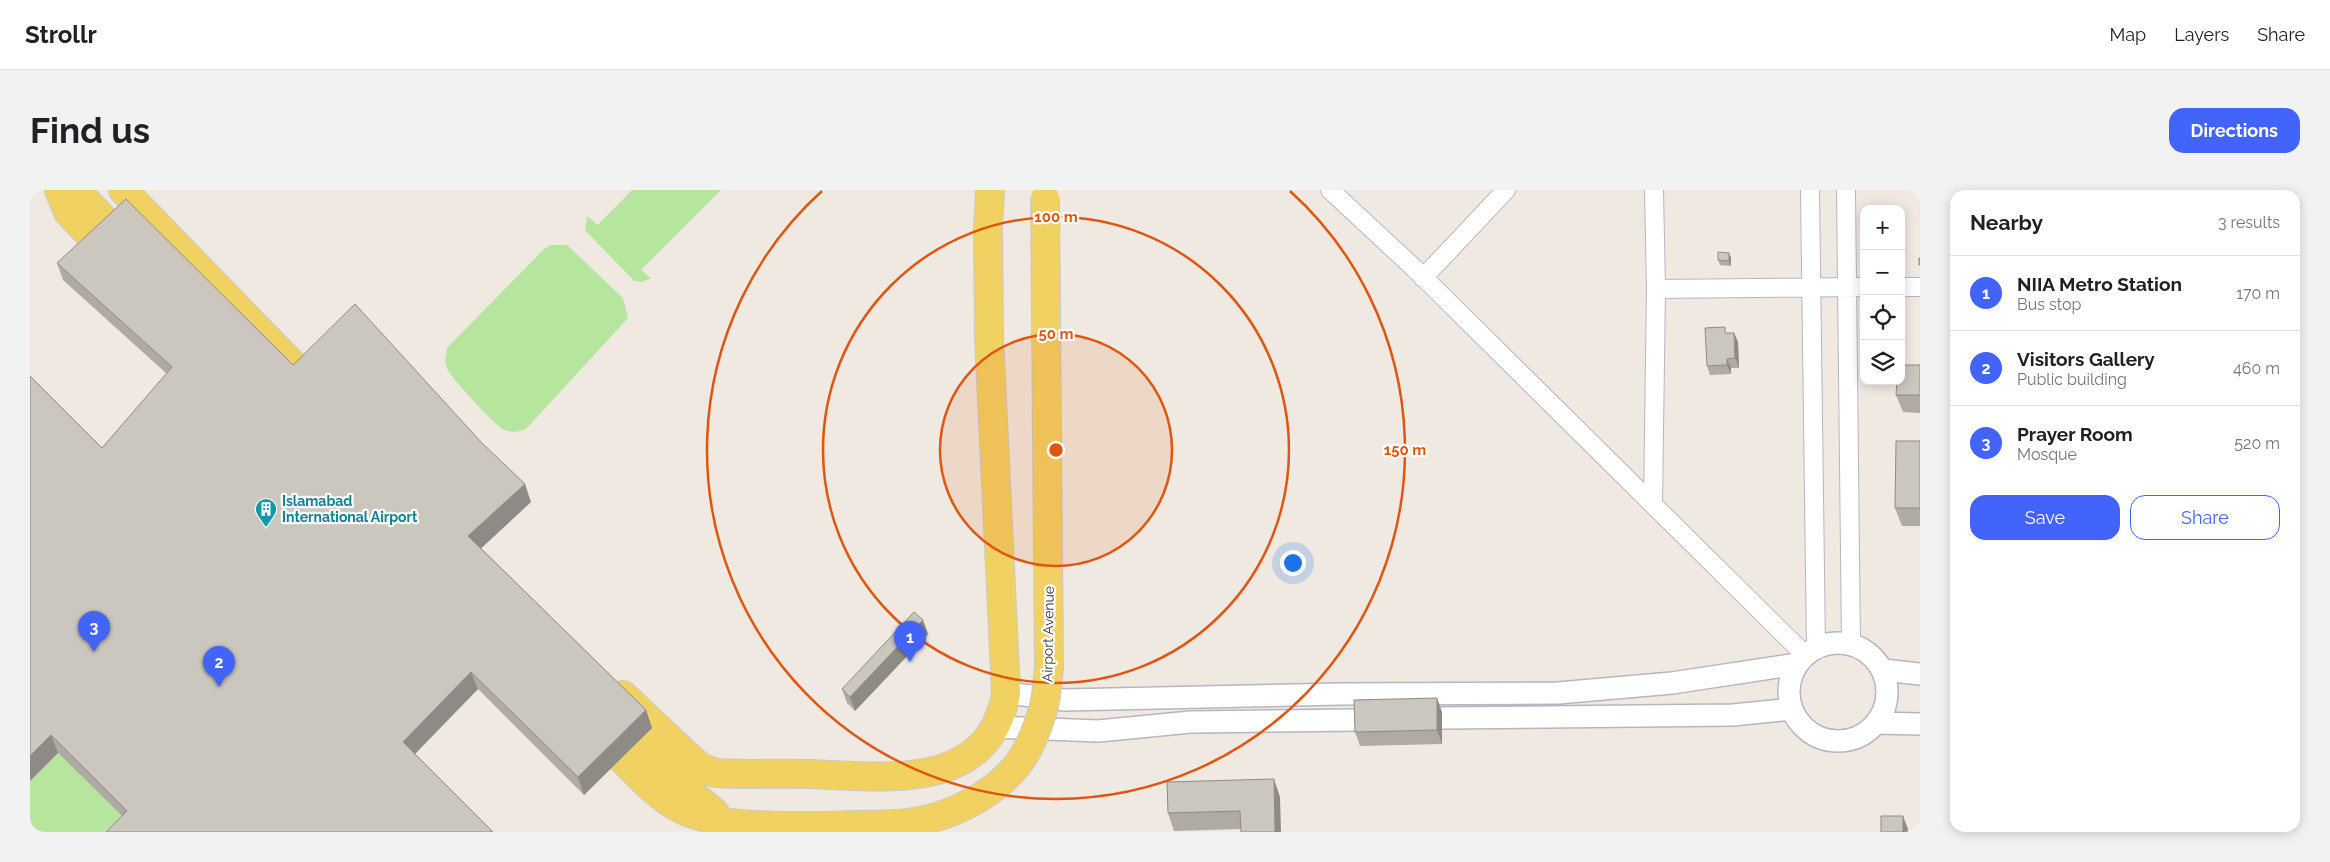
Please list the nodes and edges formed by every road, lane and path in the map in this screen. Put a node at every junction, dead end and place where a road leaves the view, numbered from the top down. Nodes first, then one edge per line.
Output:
1 (59, 190) edge
2 (76, 190) edge
3 (123, 190) edge
4 (990, 190) edge
5 (1330, 190) edge
6 (1506, 190) edge
7 (1654, 190) edge
8 (1810, 190) edge
9 (1846, 190) edge
10 (1044, 194) edge
11 (1423, 278) junction
12 (1860, 287) edge
13 (1905, 287) edge
14 (1920, 287) edge
15 (1810, 288) junction
16 (1846, 288) junction
17 (1656, 289) junction
18 (299, 370) edge
19 (1653, 504) junction
20 (1850, 644) junction
21 (1806, 656) junction
22 (1883, 670) junction
23 (1920, 674) edge
24 (607, 679) edge
25 (1006, 693) junction
26 (1340, 694) junction
27 (1792, 709) junction
28 (1441, 718) dead end
29 (1877, 722) junction
30 (1920, 724) edge
31 (995, 727) junction
32 (630, 750) dead end

1 - 2 main road
3 - 18 main road
4 - 25 main road
5 - 11 street
6 - 11 street
7 - 17 street
8 - 15 street
9 - 16 street
10 - 32 main road, Airport Avenue, bridge
11 - 19 street
12 - 16 street
13 - 14 street
15 - 16 street
15 - 17 street
15 - 21 street
16 - 20 street
17 - 19 street
19 - 21 street
20 - 21 street
20 - 22 street
21 - 26 street
21 - 27 street
22 - 23 street
22 - 29 street
24 - 31 main road
25 - 26 street
25 - 31 main road
26 - 31 street
27 - 28 street
27 - 29 street
29 - 30 street

